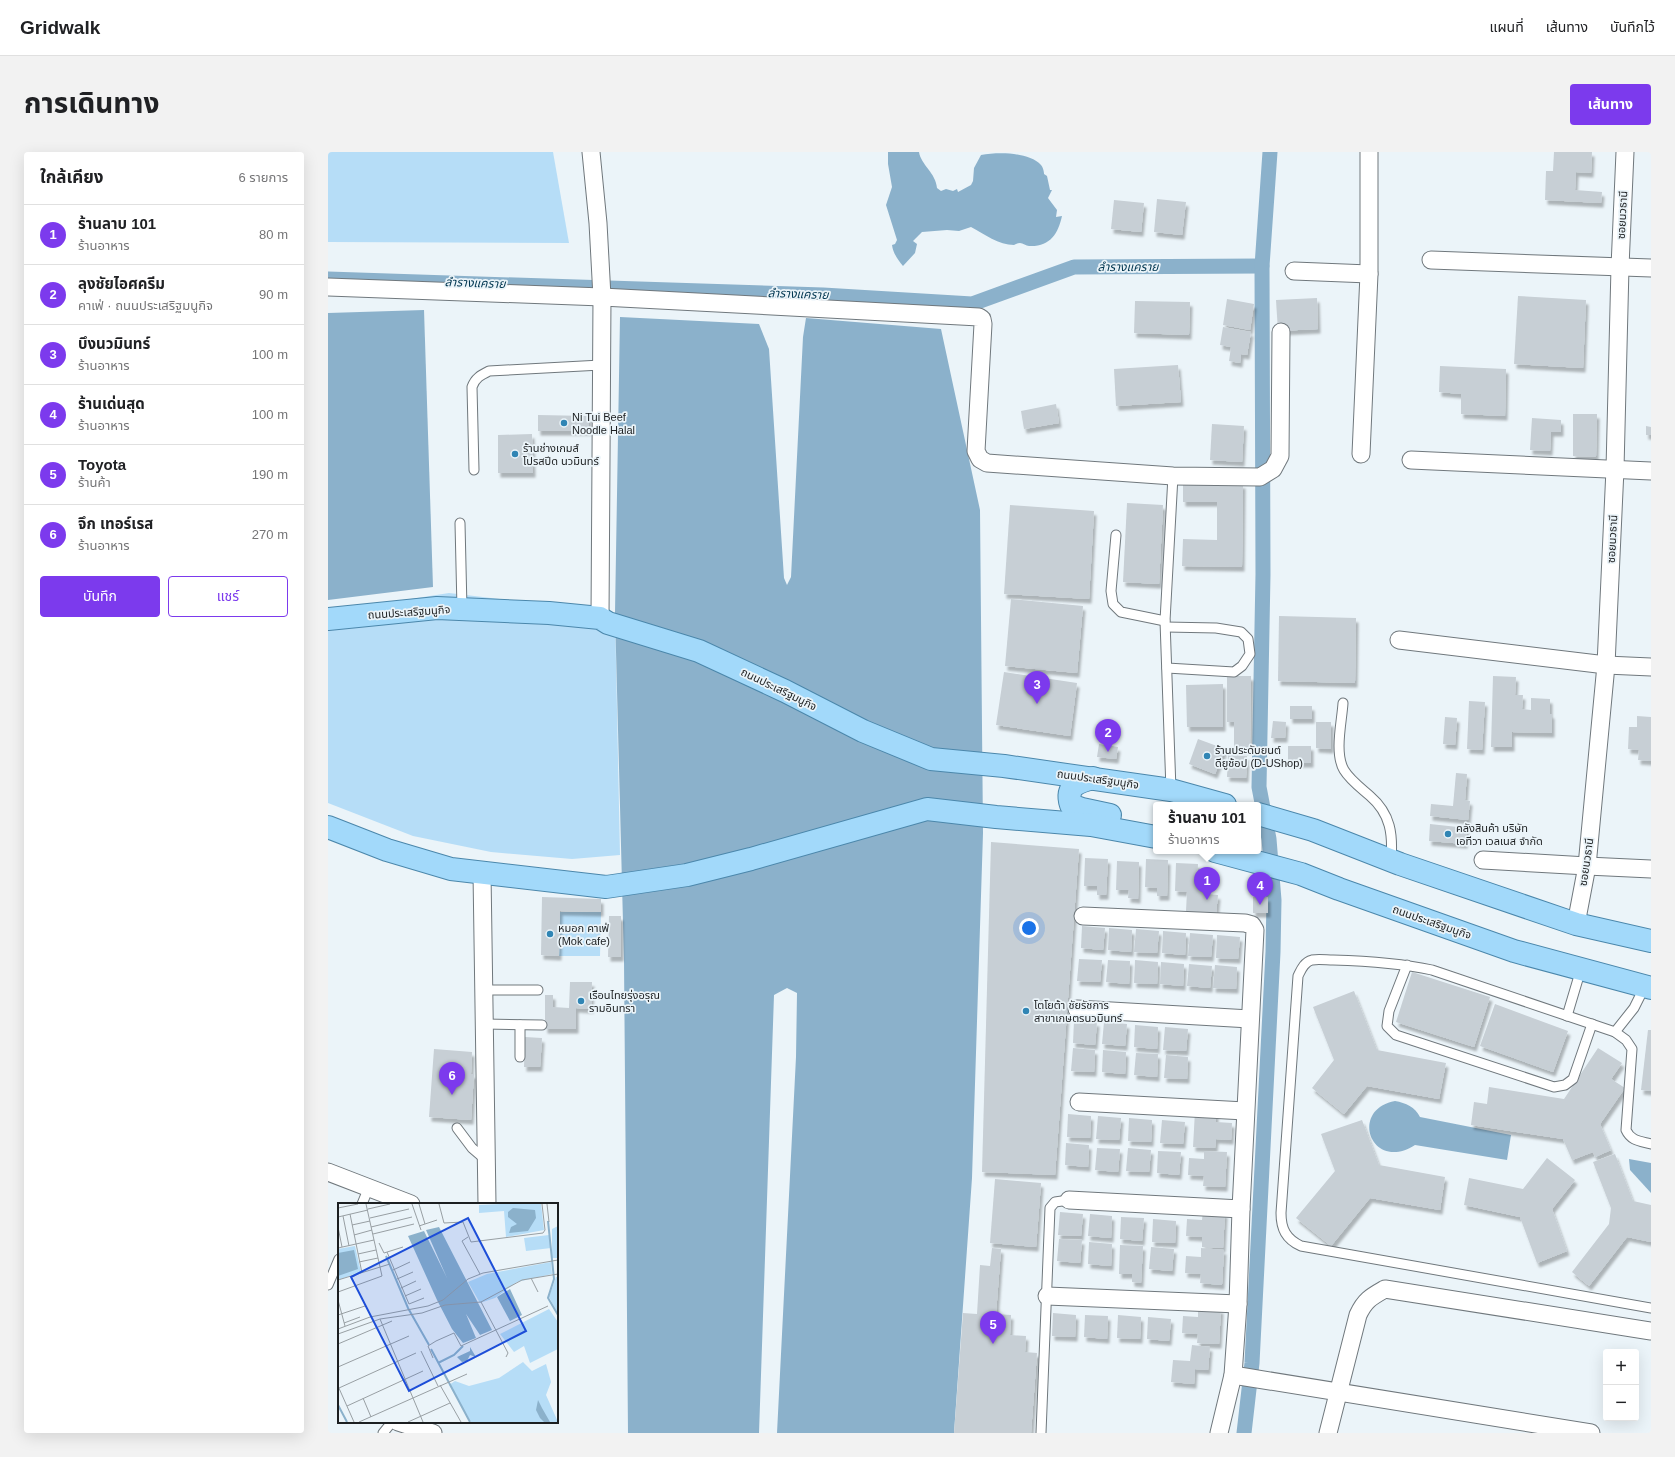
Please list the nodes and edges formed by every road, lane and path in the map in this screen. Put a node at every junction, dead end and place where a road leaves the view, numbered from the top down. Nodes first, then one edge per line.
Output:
1 (591, 152) edge
2 (1369, 152) edge
3 (1625, 152) edge
4 (1432, 260) dead end
5 (1620, 267) junction
6 (1651, 268) edge
7 (1294, 271) dead end
8 (1369, 274) junction
9 (328, 287) edge
10 (601, 289) junction
11 (1280, 332) dead end
12 (601, 365) junction
13 (1361, 454) dead end
14 (1411, 460) dead end
15 (1615, 469) junction
16 (474, 470) dead end
17 (1651, 471) edge
18 (1173, 476) junction
19 (460, 523) dead end
20 (1116, 535) dead end
21 (462, 609) junction
22 (328, 619) edge
23 (604, 621) junction
24 (1166, 624) junction
25 (1399, 640) dead end
26 (1606, 665) junction
27 (1651, 667) edge
28 (1167, 668) junction
29 (1343, 703) dead end
30 (1093, 778) junction
31 (1171, 790) junction
32 (1214, 802) edge
33 (1261, 816) edge
34 (1153, 823) edge
35 (328, 827) edge
36 (1153, 836) edge
37 (1230, 854) edge
38 (1391, 860) junction
39 (1483, 860) dead end
40 (1270, 862) edge
41 (1587, 866) junction
42 (1651, 868) edge
43 (482, 873) junction
44 (1083, 916) dead end
45 (1576, 924) junction
46 (1651, 941) edge
47 (1407, 964) junction
48 (1582, 969) junction
49 (1648, 987) edge
50 (484, 990) junction
51 (538, 990) dead end
52 (1077, 1009) dead end
53 (1567, 1016) junction
54 (1250, 1019) junction
55 (485, 1024) junction
56 (1592, 1024) junction
57 (520, 1025) junction
58 (542, 1025) dead end
59 (1615, 1032) junction
60 (520, 1057) dead end
61 (1079, 1102) dead end
62 (1245, 1111) junction
63 (457, 1128) dead end
64 (1651, 1144) edge
65 (487, 1161) junction
66 (328, 1172) edge
67 (369, 1187) junction
68 (1069, 1200) joint
69 (362, 1203) edge
70 (409, 1203) edge
71 (488, 1203) edge
72 (1241, 1209) junction
73 (338, 1261) edge
74 (328, 1285) edge
75 (1047, 1296) junction
76 (1238, 1304) junction
77 (1651, 1308) edge
78 (1651, 1331) edge
79 (1245, 1376) junction
80 (1339, 1391) junction
81 (391, 1423) edge
82 (401, 1423) edge
83 (1533, 1428) edge
84 (383, 1433) edge
85 (433, 1433) edge
86 (1041, 1433) edge
87 (1219, 1433) edge
88 (1328, 1433) edge
89 (1591, 1433) edge

1 - 10 street
2 - 8 street
3 - 5 street, ซอยนวธานี
4 - 5 street
5 - 6 street
5 - 15 street, ซอยนวธานี
7 - 8 street
8 - 13 street
9 - 10 street
10 - 12 street
10 - 18 street
11 - 18 street
12 - 16 lane
12 - 23 street
14 - 15 street
15 - 17 street
15 - 26 street, ซอยนวธานี
18 - 24 lane
19 - 21 lane
20 - 24 lane
21 - 22 main road, ถนนประเสริฐมนูกิจ
21 - 23 main road, ถนนประเสริฐมนูกิจ
23 - 30 main road, ถนนประเสริฐมนูกิจ
24 - 28 lane
24 - 28 lane
25 - 26 street
26 - 27 street
26 - 41 street, ซอยนวธานี
28 - 31 lane
29 - 38 lane
30 - 31 main road, ถนนประเสริฐมนูกิจ
30 - 34 main road
31 - 32 main road, ถนนประเสริฐมนูกิจ
33 - 38 main road
35 - 43 main road
36 - 43 main road
37 - 40 main road, ถนนประเสริฐมนูกิจ
38 - 45 main road
39 - 41 street
40 - 48 main road, ถนนประเสริฐมนูกิจ
41 - 42 street
41 - 45 street, ซอยนวธานี
43 - 50 street
44 - 54 street
45 - 46 main road
47 - 53 lane
47 - 56 lane
47 - 77 lane
48 - 49 main road, ถนนประเสริฐมนูกิจ
48 - 53 lane
49 - 59 lane
50 - 51 lane
50 - 55 street
52 - 54 street
53 - 56 lane
54 - 62 street
55 - 57 lane
55 - 65 street
56 - 59 lane
57 - 58 lane
57 - 60 lane
59 - 64 lane
61 - 62 street
62 - 72 street
63 - 65 lane
65 - 71 street
66 - 67 street
67 - 69 lane
67 - 70 street
68 - 72 street
68 - 75 lane
72 - 76 street
73 - 74 lane
75 - 76 street
75 - 86 lane
76 - 79 street
78 - 80 street
79 - 80 street
79 - 87 street
80 - 83 street
80 - 88 street
81 - 84 lane
82 - 85 street
83 - 89 street

